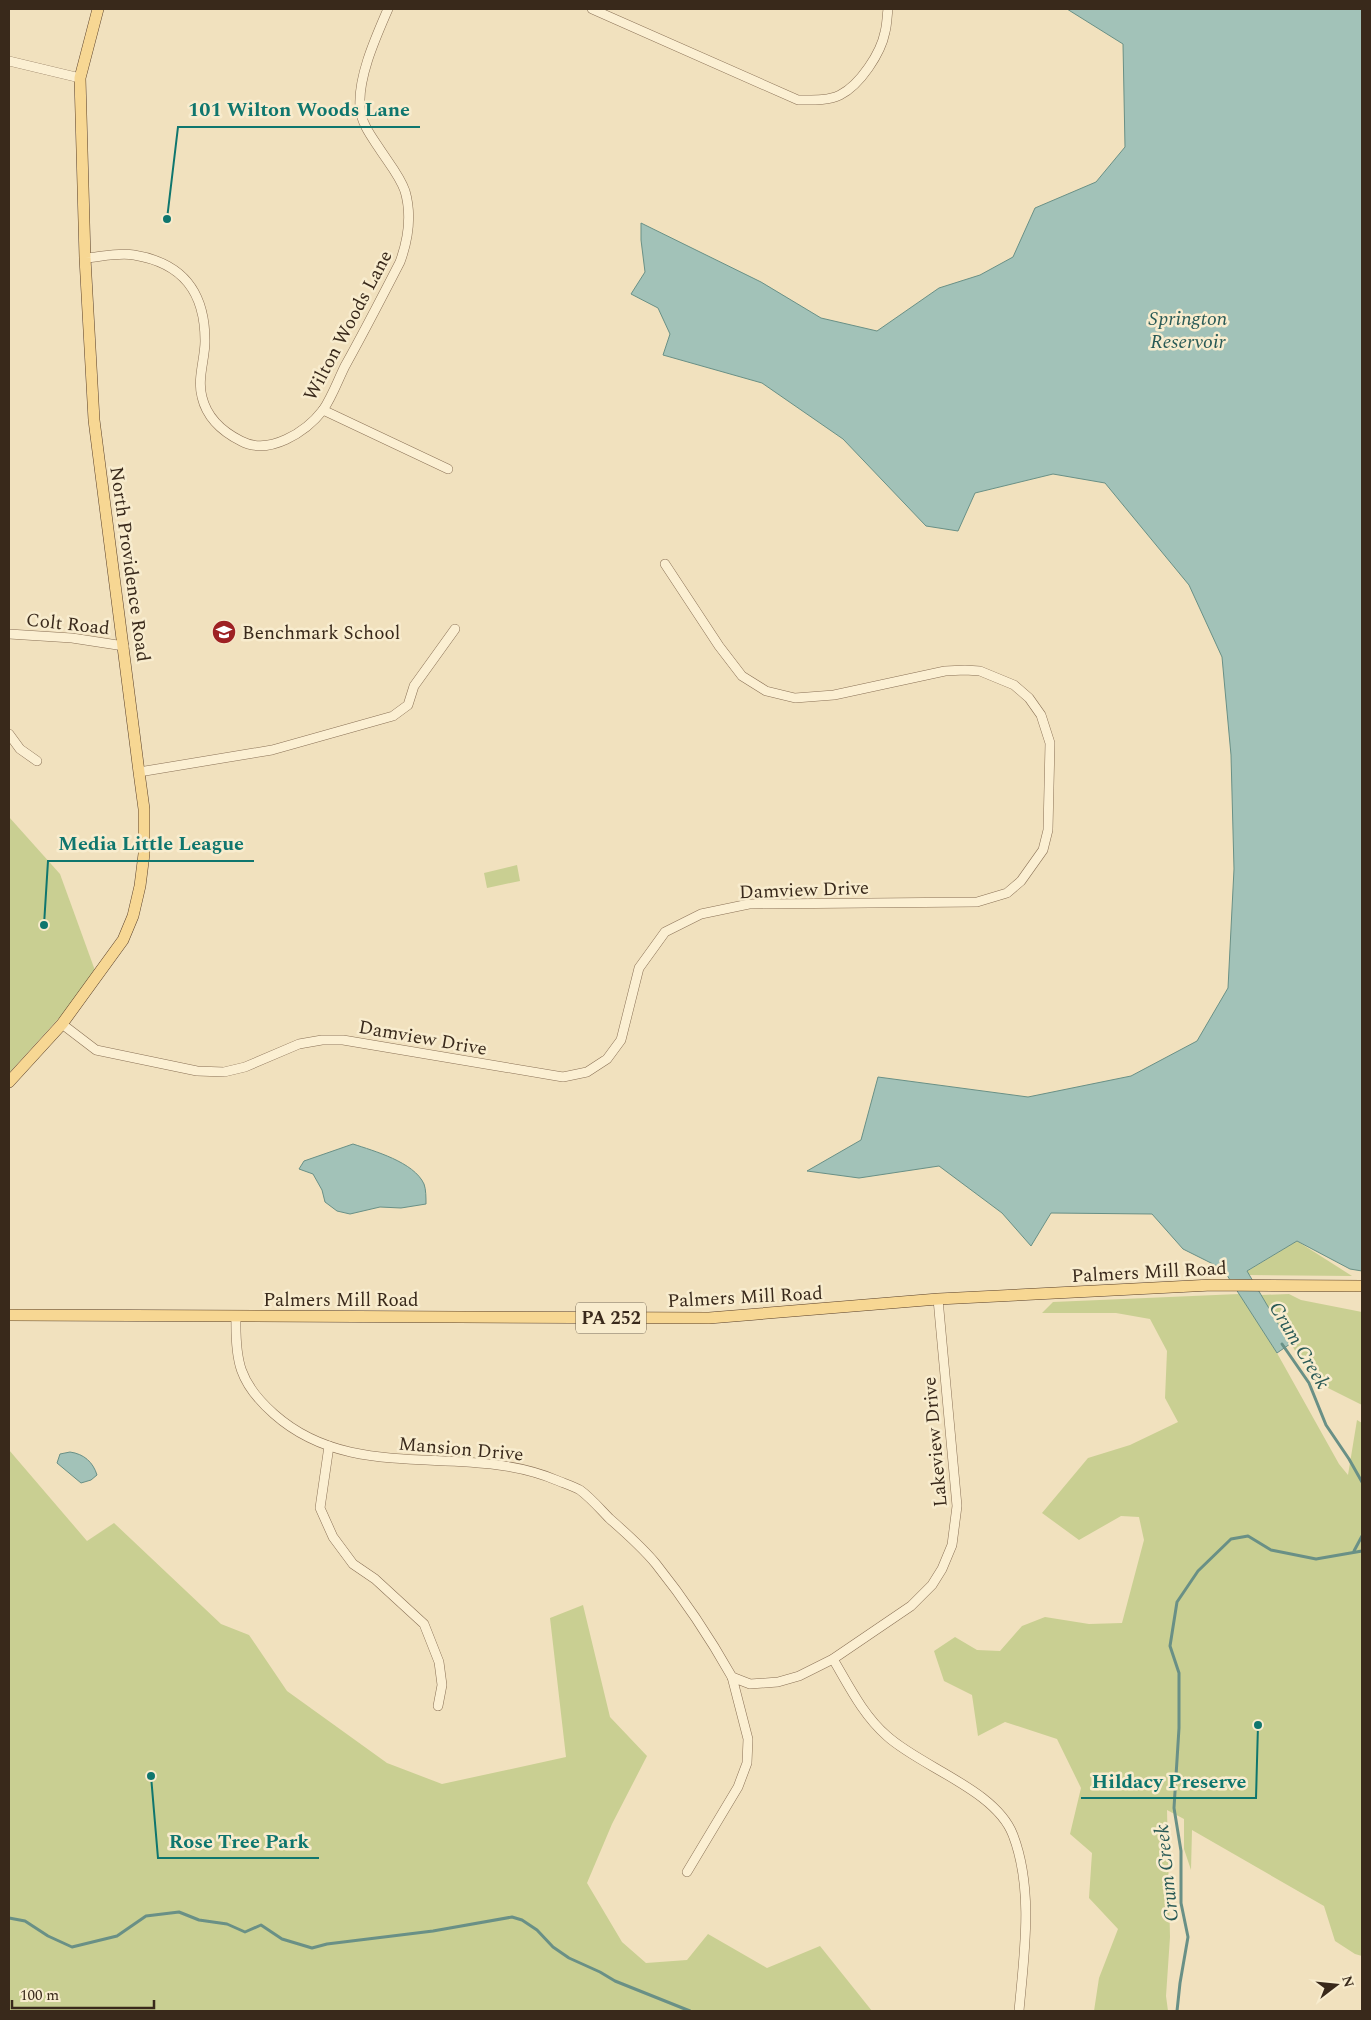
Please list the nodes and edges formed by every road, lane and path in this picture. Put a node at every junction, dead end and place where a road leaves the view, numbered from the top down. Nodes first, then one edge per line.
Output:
1 (98, 9) edge
2 (388, 9) edge
3 (592, 9) edge
4 (888, 9) edge
5 (9, 61) edge
6 (80, 78) junction
7 (85, 258) junction
8 (323, 410) junction
9 (448, 469) dead end
10 (665, 564) dead end
11 (455, 628) dead end
12 (9, 634) edge
13 (124, 646) junction
14 (9, 734) edge
15 (37, 761) dead end
16 (139, 772) junction
17 (62, 1024) junction
18 (9, 1082) edge
19 (1362, 1286) edge
20 (938, 1299) junction
21 (9, 1315) edge
22 (236, 1316) junction
23 (329, 1446) junction
24 (833, 1659) junction
25 (732, 1677) junction
26 (438, 1706) dead end
27 (688, 1872) dead end
28 (1018, 2011) edge

1 - 6 main road, North Providence Road
2 - 8 street, Wilton Woods Lane
3 - 4 street
5 - 6 street
6 - 7 main road, North Providence Road
7 - 8 street, Wilton Woods Lane
7 - 13 main road, North Providence Road
8 - 9 street
10 - 17 street, Damview Drive
11 - 16 street
12 - 13 street, Colt Road
13 - 16 main road, North Providence Road
14 - 15 street
16 - 17 main road, North Providence Road
17 - 18 main road, North Providence Road
19 - 20 main road, Palmers Mill Road / PA 252
20 - 22 main road, Palmers Mill Road / PA 252
20 - 24 street, Lakeview Drive
21 - 22 main road, Palmers Mill Road / PA 252
22 - 23 street, Mansion Drive
23 - 25 street, Mansion Drive
23 - 26 street
24 - 25 street, Lakeview Drive
24 - 28 street
25 - 27 street

